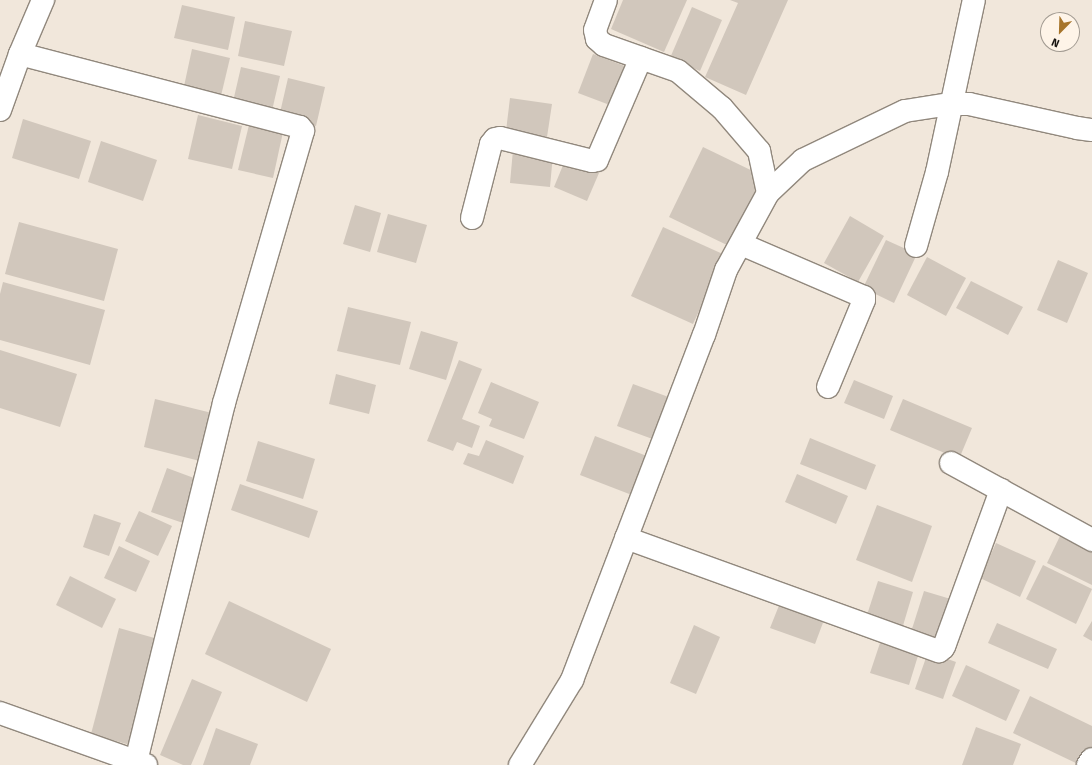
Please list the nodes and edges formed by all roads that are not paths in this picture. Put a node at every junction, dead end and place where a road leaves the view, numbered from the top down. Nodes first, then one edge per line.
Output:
1 (43, 0) edge
2 (606, 0) edge
3 (974, 0) edge
4 (20, 54) junction
5 (641, 58) junction
6 (950, 104) junction
7 (0, 110) edge
8 (1092, 130) edge
9 (768, 193) junction
10 (472, 218) dead end
11 (741, 244) junction
12 (916, 246) dead end
13 (828, 387) dead end
14 (952, 463) dead end
15 (1001, 490) junction
16 (626, 538) junction
17 (1092, 540) edge
18 (0, 713) edge
19 (1092, 759) edge
20 (139, 764) edge
21 (520, 765) edge
22 (1088, 765) edge

1 - 4 street
2 - 5 street
3 - 6 street
4 - 7 street
4 - 20 street
5 - 9 street
5 - 10 street
6 - 8 street
6 - 9 street
6 - 12 street
9 - 11 street
11 - 13 street
11 - 16 street
14 - 15 street
15 - 16 street
15 - 17 street
16 - 21 street
18 - 20 street
19 - 22 street

